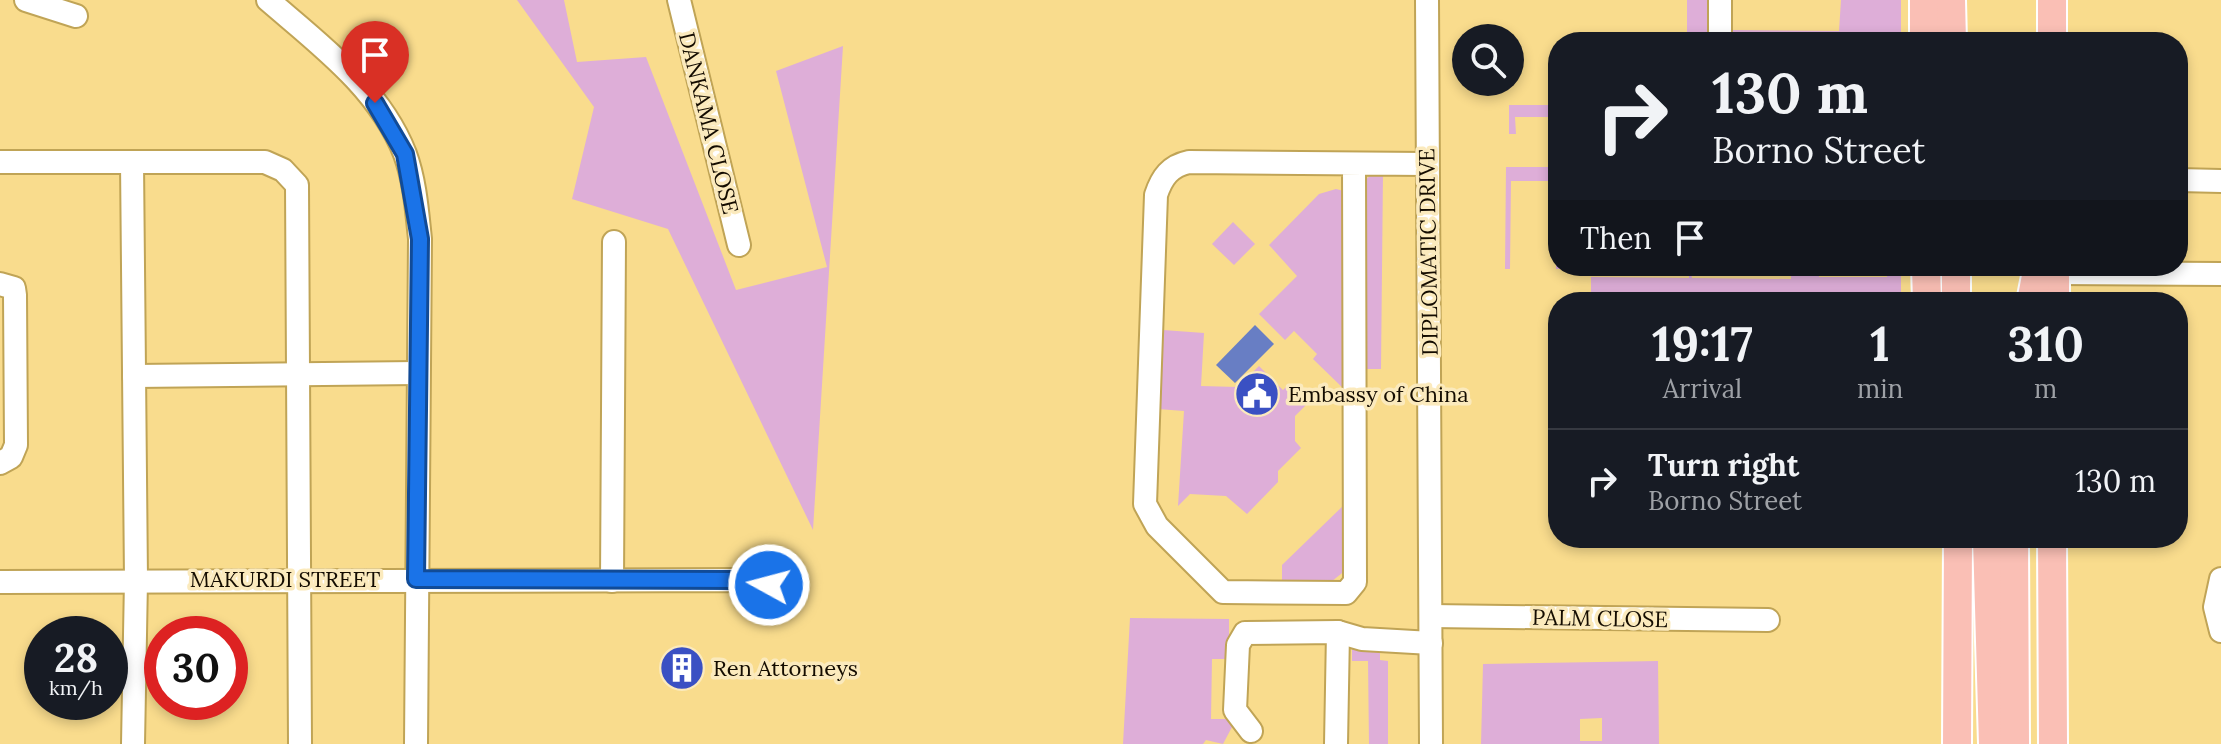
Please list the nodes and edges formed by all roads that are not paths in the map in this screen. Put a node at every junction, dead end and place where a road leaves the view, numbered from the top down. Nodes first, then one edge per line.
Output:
1 (26, 0) edge
2 (268, 0) edge
3 (679, 0) edge
4 (1427, 0) edge
5 (1720, 0) edge
6 (1924, 0) edge
7 (1951, 0) edge
8 (2052, 0) edge
9 (76, 16) dead end
10 (1720, 32) edge
11 (1924, 32) edge
12 (1952, 32) edge
13 (2052, 32) edge
14 (0, 162) edge
15 (132, 162) junction
16 (1354, 164) junction
17 (1426, 164) junction
18 (2188, 180) edge
19 (2221, 181) edge
20 (614, 242) dead end
21 (739, 245) dead end
22 (2188, 272) edge
23 (2221, 274) edge
24 (0, 284) edge
25 (417, 373) junction
26 (299, 374) junction
27 (134, 376) junction
28 (0, 463) edge
29 (1957, 548) edge
30 (1987, 548) edge
31 (2014, 548) edge
32 (2052, 548) edge
33 (300, 579) junction
34 (416, 579) junction
35 (2221, 579) edge
36 (136, 580) junction
37 (612, 581) junction
38 (0, 582) edge
39 (769, 585) dead end
40 (1431, 616) junction
41 (1768, 620) dead end
42 (2221, 631) edge
43 (1338, 632) junction
44 (1431, 643) junction
45 (1251, 731) dead end
46 (133, 744) edge
47 (300, 744) edge
48 (416, 744) edge
49 (1336, 744) edge
50 (1431, 744) edge
51 (1957, 744) edge
52 (1993, 744) edge
53 (2015, 744) edge
54 (2053, 744) edge

1 - 9 street
2 - 25 street
3 - 21 street, DANKAMA CLOSE
4 - 17 street, DIPLOMATIC DRIVE
5 - 10 street
6 - 11 main road
7 - 12 main road
8 - 13 main road
14 - 15 street
15 - 26 street
15 - 27 street
16 - 16 street
16 - 17 street
17 - 40 street, DIPLOMATIC DRIVE
18 - 19 street
20 - 37 street
22 - 23 street
24 - 28 street
25 - 26 street
25 - 34 street
26 - 27 street
26 - 33 street
27 - 36 street
29 - 51 main road
30 - 52 main road
31 - 53 main road
32 - 54 main road
33 - 34 street, MAKURDI STREET
33 - 36 street, MAKURDI STREET
33 - 47 street
34 - 37 street, MAKURDI STREET
34 - 48 street
35 - 42 street
36 - 38 street, MAKURDI STREET
36 - 46 street
37 - 39 street, MAKURDI STREET
40 - 41 street, PALM CLOSE
40 - 44 street, DIPLOMATIC DRIVE
43 - 44 street
43 - 45 street
43 - 49 street
44 - 50 street, DIPLOMATIC DRIVE

